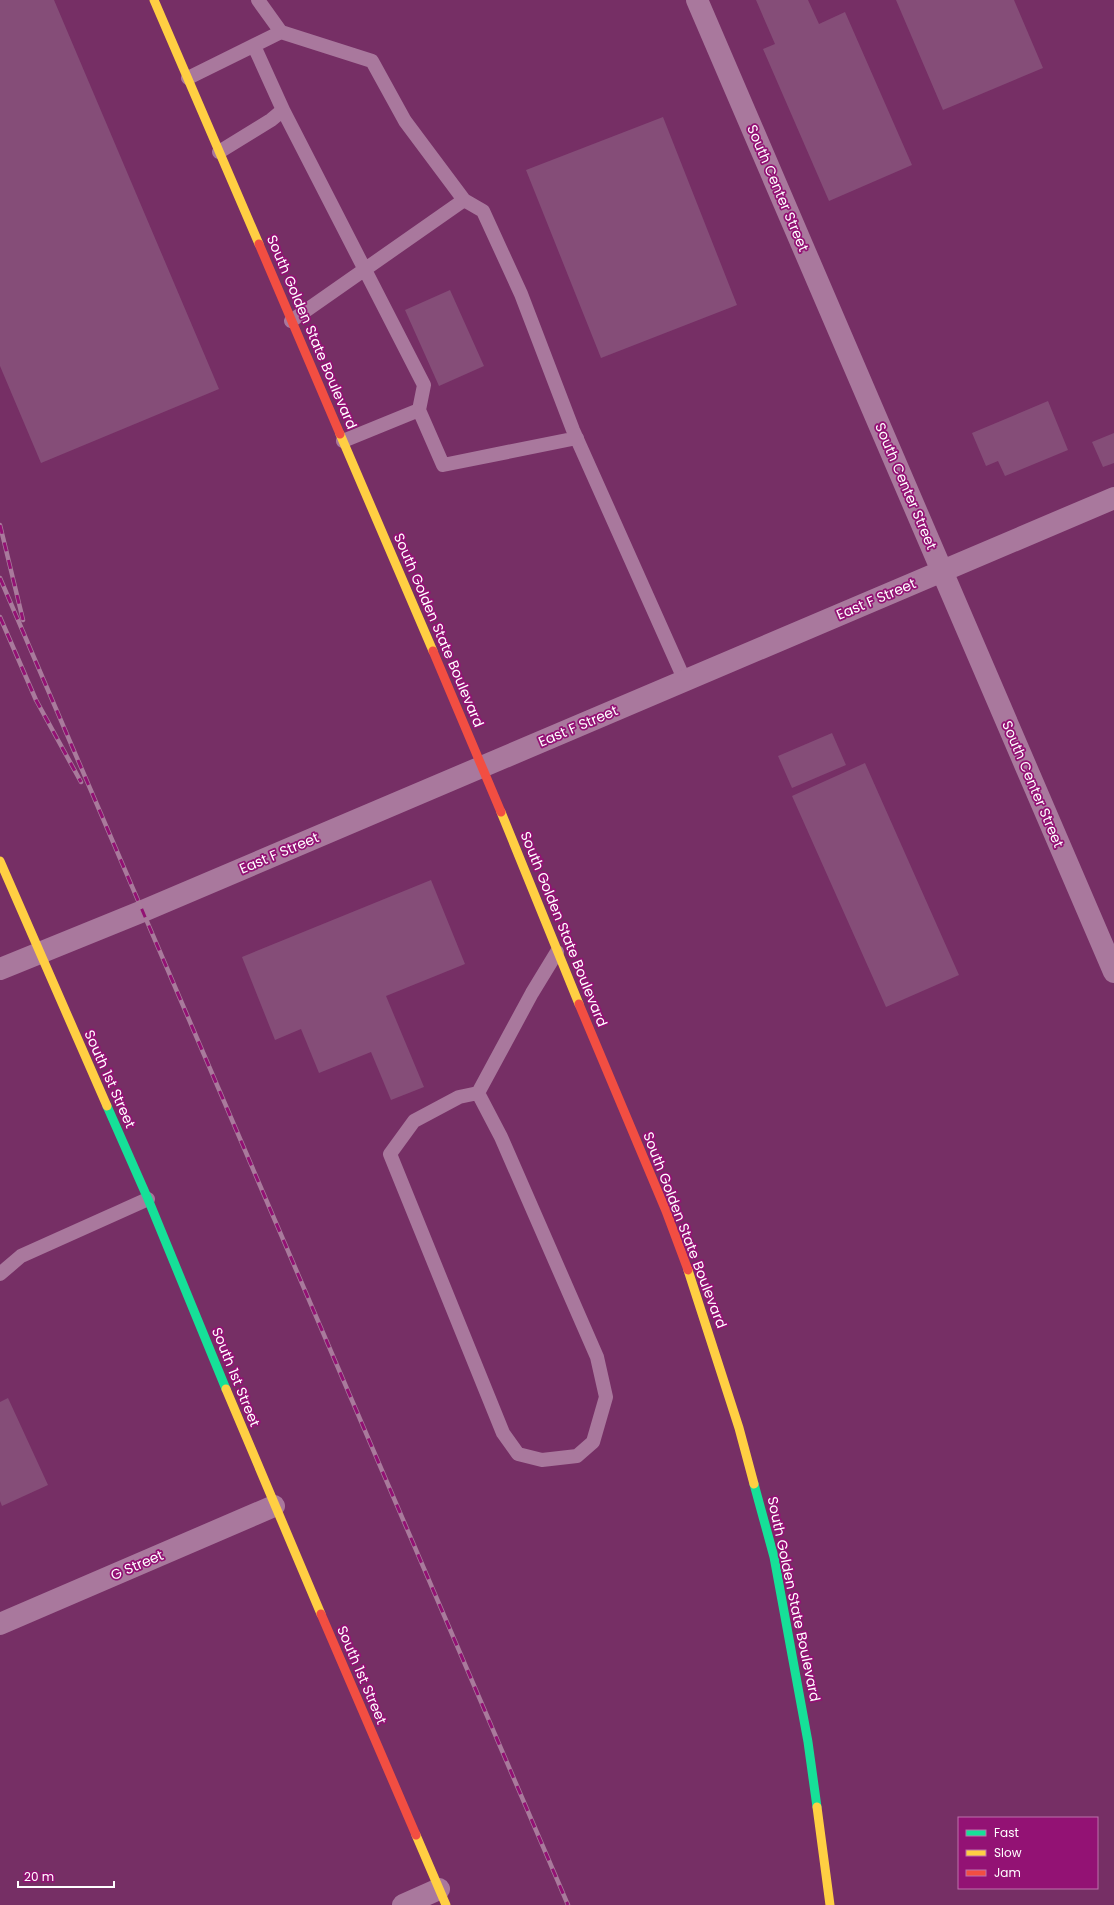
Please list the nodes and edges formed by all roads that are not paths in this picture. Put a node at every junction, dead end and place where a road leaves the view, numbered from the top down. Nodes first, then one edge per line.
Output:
1 (154, 0) edge
2 (258, 0) edge
3 (697, 0) edge
4 (281, 32) junction
5 (254, 46) junction
6 (188, 78) junction
7 (283, 110) junction
8 (219, 152) junction
9 (464, 200) junction
10 (364, 270) junction
11 (292, 321) junction
12 (419, 410) junction
13 (577, 438) junction
14 (343, 441) junction
15 (1114, 498) edge
16 (942, 571) junction
17 (684, 681) junction
18 (483, 767) junction
19 (0, 861) edge
20 (40, 952) junction
21 (557, 952) junction
22 (0, 969) edge
23 (1114, 972) edge
24 (478, 1093) junction
25 (148, 1199) junction
26 (0, 1274) edge
27 (274, 1506) junction
28 (0, 1624) edge
29 (443, 1897) edge
30 (403, 1905) edge
31 (830, 1905) edge

1 - 6 main road, South Golden State Boulevard
2 - 4 lane
3 - 16 street, South Center Street
4 - 5 lane
4 - 9 lane
5 - 6 lane
5 - 7 lane
6 - 8 main road, South Golden State Boulevard
7 - 8 lane
7 - 10 lane
8 - 11 main road, South Golden State Boulevard
9 - 10 lane
9 - 13 lane
10 - 11 lane
10 - 12 lane
11 - 14 main road, South Golden State Boulevard
12 - 13 lane
12 - 14 lane
13 - 17 lane
14 - 18 main road, South Golden State Boulevard
15 - 16 street, East F Street
16 - 17 street, East F Street
16 - 23 street, South Center Street
17 - 18 street, East F Street
18 - 20 street, East F Street
18 - 21 main road, South Golden State Boulevard
19 - 20 main road, South 1st Street
20 - 22 street, East F Street
20 - 25 main road, South 1st Street
21 - 24 lane
21 - 31 main road, South Golden State Boulevard
24 - 24 lane
25 - 26 lane
25 - 27 main road, South 1st Street
27 - 28 street, G Street
27 - 29 main road, South 1st Street
29 - 30 street

